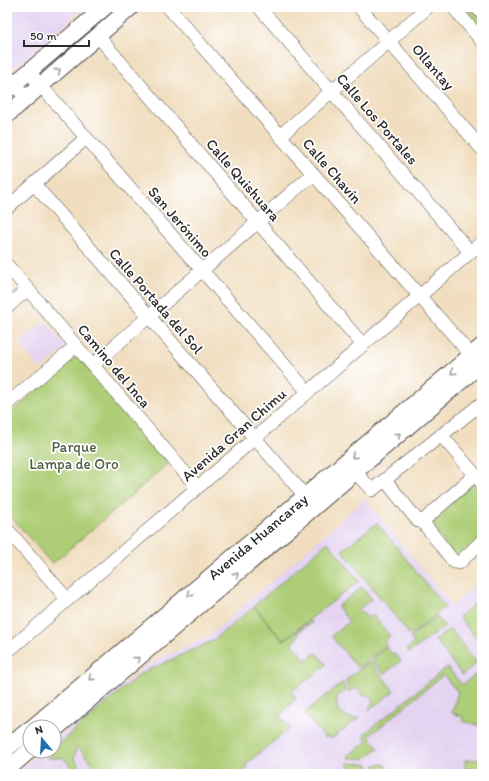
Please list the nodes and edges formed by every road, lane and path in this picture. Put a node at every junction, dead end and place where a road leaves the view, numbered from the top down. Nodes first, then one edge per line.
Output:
1 (105, 7) edge
2 (131, 7) edge
3 (168, 7) edge
4 (259, 7) edge
5 (359, 7) edge
6 (428, 7) edge
7 (453, 7) edge
8 (476, 7) edge
9 (482, 13) edge
10 (98, 36) junction
11 (482, 41) edge
12 (389, 42) junction
13 (29, 72) junction
14 (9, 84) edge
15 (40, 86) junction
16 (332, 92) junction
17 (26, 98) junction
18 (7, 115) edge
19 (280, 136) junction
20 (86, 138) junction
21 (482, 149) edge
22 (313, 174) junction
23 (34, 184) junction
24 (7, 208) edge
25 (258, 222) junction
26 (482, 242) edge
27 (470, 252) junction
28 (7, 265) edge
29 (202, 271) junction
30 (28, 289) junction
31 (420, 296) junction
32 (7, 307) edge
33 (149, 317) junction
34 (363, 344) junction
35 (76, 346) junction
36 (479, 360) edge
37 (93, 365) junction
38 (308, 392) junction
39 (7, 403) edge
40 (482, 403) edge
41 (441, 435) junction
42 (255, 437) junction
43 (355, 472) junction
44 (479, 479) edge
45 (385, 480) junction
46 (197, 487) junction
47 (306, 497) junction
48 (423, 521) junction
49 (7, 529) edge
50 (482, 541) edge
51 (67, 599) junction
52 (10, 645) edge
53 (42, 719) edge
54 (62, 723) edge
55 (22, 736) edge
56 (7, 748) edge
57 (22, 757) edge
58 (7, 770) edge

1 - 13 main road
2 - 10 main road
3 - 19 street, Calle Chavín
4 - 16 street, Calle Los Portales
5 - 12 street, Ollantay
6 - 12 street
7 - 11 street
8 - 9 street
15 -> 10 main road
10 - 25 street, Calle Quishuara
12 - 16 street
12 - 21 street, Ollantay
13 - 14 main road
13 - 15 street, San Jerónimo
14 - 17 street
15 - 17 main road
15 - 20 street, San Jerónimo
16 - 19 street
16 - 27 street, Calle Los Portales
17 - 18 main road
19 - 22 street, Calle Chavín
20 - 23 street
20 - 29 street, San Jerónimo
22 - 25 street
22 - 31 street, Calle Chavín
23 - 24 street
23 - 33 street, Calle Portada del Sol
25 - 29 street
25 - 34 street, Calle Quishuara
26 - 27 street, Avenida Gran Chimu
27 - 31 street, Avenida Gran Chimu
28 - 30 street, Camino del Inca
29 - 33 street
29 - 38 street, San Jerónimo
30 - 32 street
30 - 35 street, Camino del Inca
31 - 34 street, Avenida Gran Chimu
31 - 36 street, Calle Chavín
33 - 37 street
33 - 42 street, Calle Portada del Sol
34 - 38 street, Avenida Gran Chimu
35 - 37 street, Camino del Inca
35 - 39 street
43 -> 36 main road, Avenida Huancaray
36 -> 47 main road, Avenida Huancaray
37 - 46 street, Camino del Inca
38 - 42 street, Avenida Gran Chimu
40 - 41 street
41 - 44 street
41 - 45 street
42 - 46 street, Avenida Gran Chimu
42 - 47 street, Calle Portada del Sol
43 - 45 street
54 -> 43 main road, Avenida Huancaray
44 - 48 street
45 - 48 street
46 - 51 street, Avenida Gran Chimu
47 -> 53 main road, Avenida Huancaray
48 - 50 street
49 - 51 street
51 - 52 street, Avenida Gran Chimu
55 - 56 main road
57 - 58 main road

